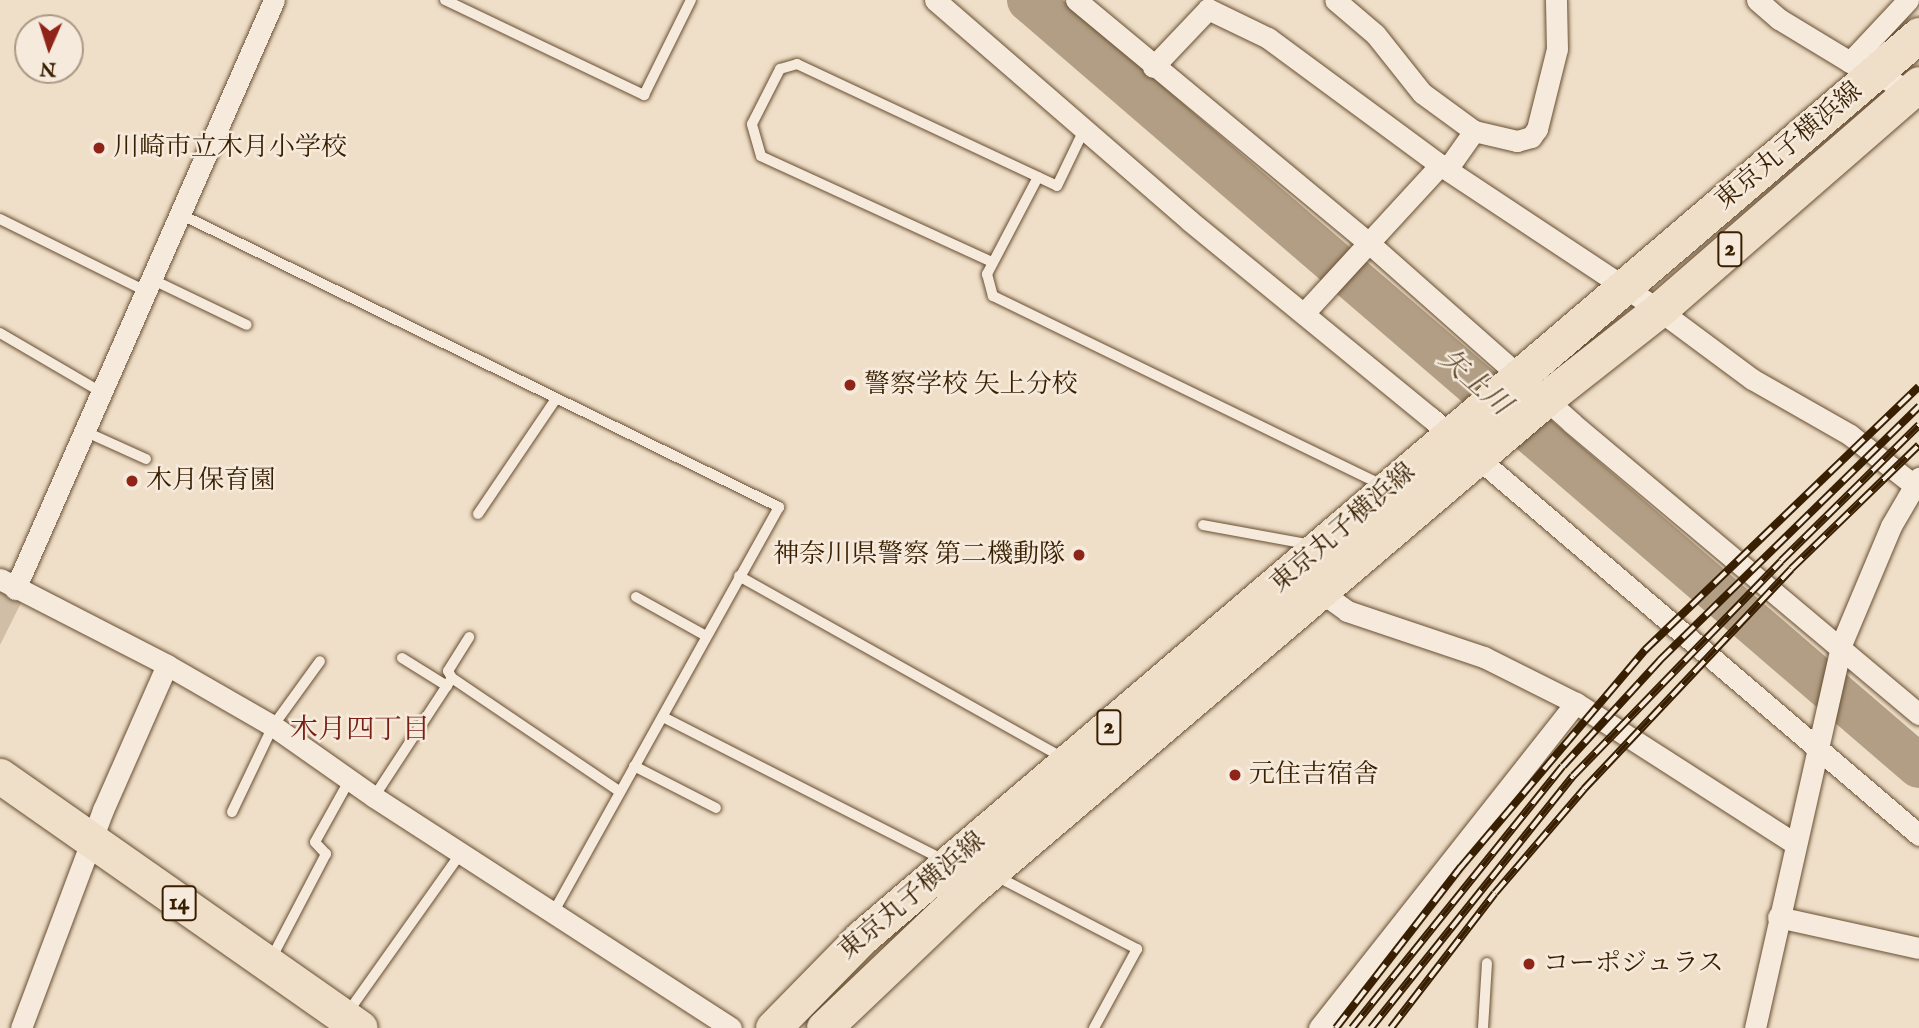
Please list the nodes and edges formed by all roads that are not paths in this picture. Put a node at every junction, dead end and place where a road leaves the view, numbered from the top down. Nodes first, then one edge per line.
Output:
1 (274, 0) edge
2 (446, 0) edge
3 (691, 0) edge
4 (935, 0) edge
5 (1076, 0) edge
6 (1335, 0) edge
7 (1556, 0) edge
8 (1757, 0) edge
9 (1908, 0) edge
10 (1919, 35) edge
11 (1864, 66) junction
12 (1153, 67) junction
13 (1915, 88) edge
14 (1084, 130) junction
15 (1474, 131) junction
16 (1440, 165) junction
17 (1038, 177) junction
18 (180, 214) junction
19 (0, 219) edge
20 (1370, 244) junction
21 (992, 262) junction
22 (148, 285) junction
23 (1621, 285) junction
24 (1312, 305) junction
25 (1659, 310) junction
26 (247, 325) dead end
27 (0, 333) edge
28 (1520, 374) junction
29 (101, 392) junction
30 (556, 399) junction
31 (1545, 400) junction
32 (85, 431) junction
33 (1451, 435) junction
34 (1482, 457) junction
35 (146, 459) dead end
36 (1917, 483) edge
37 (1403, 499) junction
38 (478, 514) dead end
39 (1203, 525) dead end
40 (1343, 551) junction
41 (739, 576) junction
42 (7, 584) edge
43 (1321, 592) junction
44 (636, 597) dead end
45 (706, 636) junction
46 (469, 637) dead end
47 (1840, 652) junction
48 (402, 658) dead end
49 (320, 660) dead end
50 (167, 665) junction
51 (449, 682) junction
52 (1576, 703) junction
53 (1919, 714) edge
54 (663, 717) junction
55 (273, 726) junction
56 (1817, 739) junction
57 (1069, 762) junction
58 (634, 766) junction
59 (0, 776) edge
60 (349, 779) junction
61 (619, 791) junction
62 (374, 797) junction
63 (716, 808) dead end
64 (232, 812) dead end
65 (1919, 835) edge
66 (91, 841) junction
67 (1794, 843) junction
68 (461, 853) junction
69 (951, 863) junction
70 (990, 873) junction
71 (553, 913) junction
72 (1778, 917) junction
73 (1919, 948) edge
74 (1487, 963) dead end
75 (268, 966) junction
76 (352, 1023) edge
77 (21, 1028) edge
78 (731, 1028) edge
79 (773, 1028) edge
80 (824, 1028) edge
81 (1094, 1028) edge
82 (1319, 1028) edge
83 (1483, 1028) edge
84 (1755, 1028) edge

1 - 18 street
2 - 3 lane
4 - 14 street
5 - 12 street
6 - 15 street
7 - 15 street
8 - 11 street
9 - 11 street
10 - 11 main road, 東京丸子横浜線 / 2
11 - 13 street
11 - 23 main road, 東京丸子横浜線 / 2
12 - 16 street
12 - 20 street
13 - 25 main road, 東京丸子横浜線 / 2
14 - 17 lane
14 - 24 street
15 - 16 street
16 - 20 street
16 - 23 street
17 - 21 lane
17 - 21 lane
18 - 22 street
18 - 30 lane
19 - 22 lane
20 - 24 street
20 - 28 street
21 - 37 lane
22 - 26 lane
22 - 29 street
23 - 25 street
23 - 28 main road, 東京丸子横浜線 / 2
24 - 33 street
25 - 31 main road, 東京丸子横浜線 / 2
25 - 36 street
27 - 29 lane
28 - 31 street
28 - 33 main road, 東京丸子横浜線 / 2
29 - 32 street
30 - 38 lane
30 - 41 lane
31 - 34 main road, 東京丸子横浜線 / 2
31 - 47 street
32 - 35 lane
32 - 42 street
33 - 34 street
33 - 37 main road, 東京丸子横浜線 / 2
34 - 37 main road, 東京丸子横浜線 / 2
34 - 56 street
36 - 47 street
37 - 40 main road, 東京丸子横浜線 / 2
39 - 40 lane
40 - 43 main road, 東京丸子横浜線 / 2
40 - 57 main road, 東京丸子横浜線 / 2
41 - 45 lane
41 - 57 lane
42 - 50 street
43 - 52 street
43 - 70 main road, 東京丸子横浜線 / 2
44 - 45 lane
45 - 54 lane
46 - 51 lane
47 - 53 street
47 - 56 street
48 - 51 lane
49 - 55 lane
50 - 55 street
50 - 66 street
51 - 61 lane
51 - 62 lane
52 - 67 street
52 - 82 street
54 - 58 lane
54 - 69 lane
55 - 60 street
55 - 64 lane
56 - 65 street
56 - 67 street
57 - 69 main road, 東京丸子横浜線 / 2
58 - 61 lane
58 - 63 lane
59 - 66 main road, 14
60 - 62 street
60 - 75 lane
61 - 71 lane
62 - 68 street
66 - 75 main road, 14
66 - 77 street
67 - 72 street
68 - 71 street
68 - 76 lane
69 - 79 main road, 東京丸子横浜線 / 2
70 - 80 main road, 東京丸子横浜線 / 2
70 - 81 lane
71 - 78 street
72 - 73 street
72 - 84 street
74 - 83 lane
75 - 76 main road, 14

